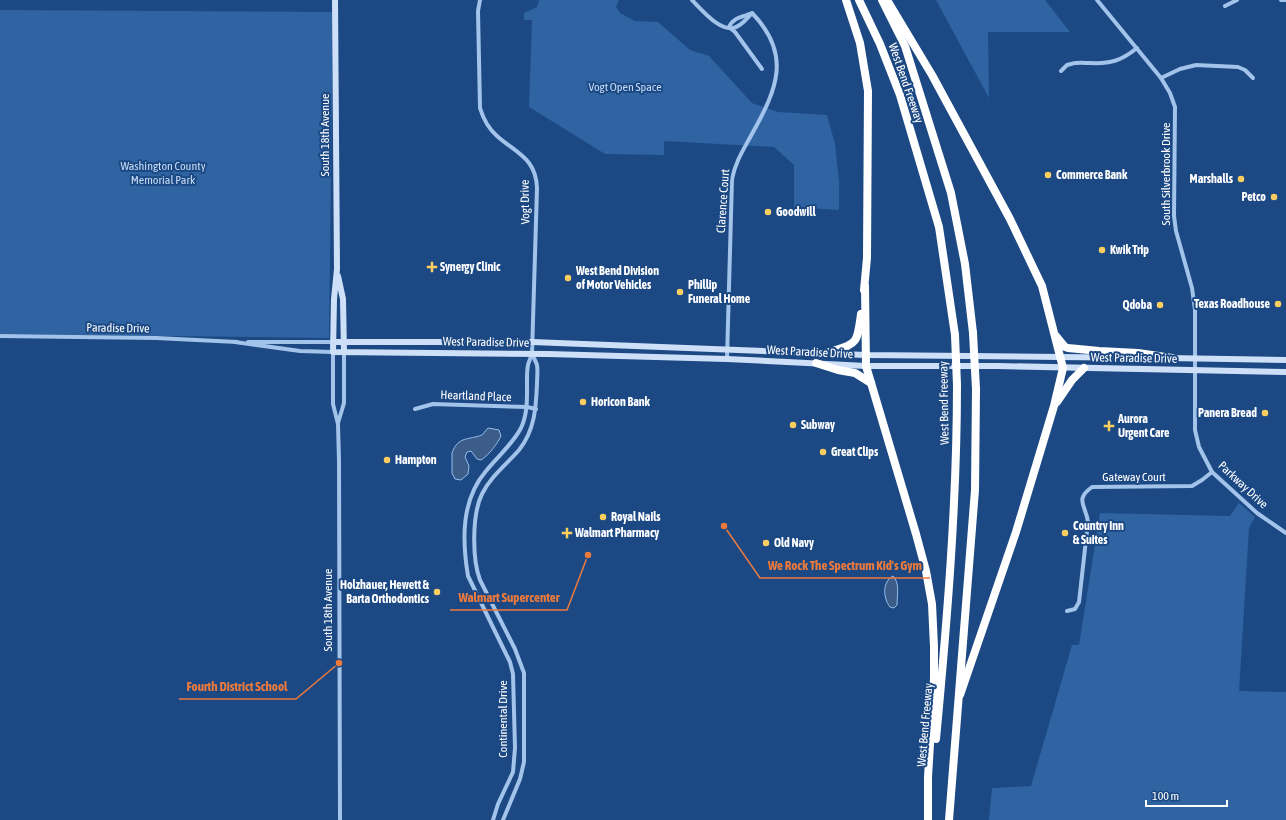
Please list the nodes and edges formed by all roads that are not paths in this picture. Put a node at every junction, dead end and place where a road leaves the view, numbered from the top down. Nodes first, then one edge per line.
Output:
1 (335, 0) edge
2 (480, 0) edge
3 (692, 0) edge
4 (846, 0) edge
5 (859, 0) edge
6 (882, 0) edge
7 (887, 0) edge
8 (1097, 0) edge
9 (1237, 0) edge
10 (1281, 0) edge
11 (1286, 0) edge
12 (1225, 6) dead end
13 (752, 13) junction
14 (729, 27) junction
15 (1137, 48) junction
16 (762, 69) dead end
17 (1061, 71) dead end
18 (1161, 78) junction
19 (1253, 78) dead end
20 (337, 270) junction
21 (865, 286) junction
22 (1055, 335) junction
23 (0, 336) edge
24 (235, 342) junction
25 (334, 342) junction
26 (344, 342) junction
27 (532, 342) junction
28 (728, 349) junction
29 (333, 352) junction
30 (344, 352) junction
31 (827, 353) junction
32 (532, 354) junction
33 (866, 355) junction
34 (1061, 356) junction
35 (1172, 358) junction
36 (727, 359) junction
37 (1195, 359) junction
38 (1286, 360) edge
39 (816, 363) junction
40 (866, 366) junction
41 (1063, 368) junction
42 (1084, 368) junction
43 (1194, 371) junction
44 (1286, 372) edge
45 (871, 383) junction
46 (1054, 406) junction
47 (527, 407) junction
48 (415, 409) dead end
49 (536, 409) junction
50 (338, 424) junction
51 (1212, 472) junction
52 (1286, 533) edge
53 (1067, 611) dead end
54 (960, 695) junction
55 (340, 820) edge
56 (493, 820) edge
57 (503, 820) edge
58 (928, 820) edge
59 (949, 820) edge

1 - 20 street, South 18th Avenue
2 - 27 street, Vogt Drive
3 - 14 street
4 - 21 highway
5 - 58 highway, West Bend Freeway, bridge
6 - 54 highway, West Bend Freeway, bridge
7 - 22 highway
8 - 15 street, South Silverbrook Drive
9 - 12 street
10 - 11 street
13 - 14 street
13 - 14 street
13 - 28 street, Clarence Court
14 - 16 street
15 - 17 street
15 - 18 street, South Silverbrook Drive
18 - 19 street
18 - 37 street, South Silverbrook Drive
20 - 25 street, South 18th Avenue
20 - 26 street, South 18th Avenue
21 - 31 highway
21 - 33 highway
22 - 34 highway
22 - 35 highway
23 - 24 street, Paradise Drive
24 - 25 street, Paradise Drive
24 - 29 street, Paradise Drive
25 - 26 street, West Paradise Drive
25 - 29 street, South 18th Avenue
26 - 27 street, West Paradise Drive
26 - 30 street, South 18th Avenue
27 - 28 street, West Paradise Drive
27 - 32 street, Vogt Drive
28 - 31 street, West Paradise Drive
28 - 36 street, Clarence Court
29 - 30 street, West Paradise Drive
29 - 50 street, South 18th Avenue
30 - 32 street, West Paradise Drive
30 - 50 street, South 18th Avenue
31 - 33 street, West Paradise Drive
32 - 36 street, West Paradise Drive
32 - 47 street, Continental Drive
32 - 49 street, Continental Drive
33 - 34 street, West Paradise Drive
33 - 40 highway
34 - 35 street, West Paradise Drive
34 - 41 highway
35 - 37 street, West Paradise Drive
36 - 39 street, West Paradise Drive
37 - 38 street, West Paradise Drive
37 - 43 street, South Silverbrook Drive
39 - 40 street, West Paradise Drive
39 - 45 highway
40 - 41 street, West Paradise Drive
40 - 45 highway
41 - 42 street, West Paradise Drive
41 - 46 highway
42 - 43 street, West Paradise Drive
42 - 46 highway
43 - 44 street, West Paradise Drive
43 - 51 street, Parkway Drive
45 - 58 highway
46 - 54 highway
47 - 48 street, Heartland Place
47 - 49 street, Heartland Place
47 - 56 street, Continental Drive
49 - 57 street, Continental Drive
50 - 55 street, South 18th Avenue
51 - 52 street, Parkway Drive
51 - 53 street, Gateway Court
54 - 59 highway, West Bend Freeway

